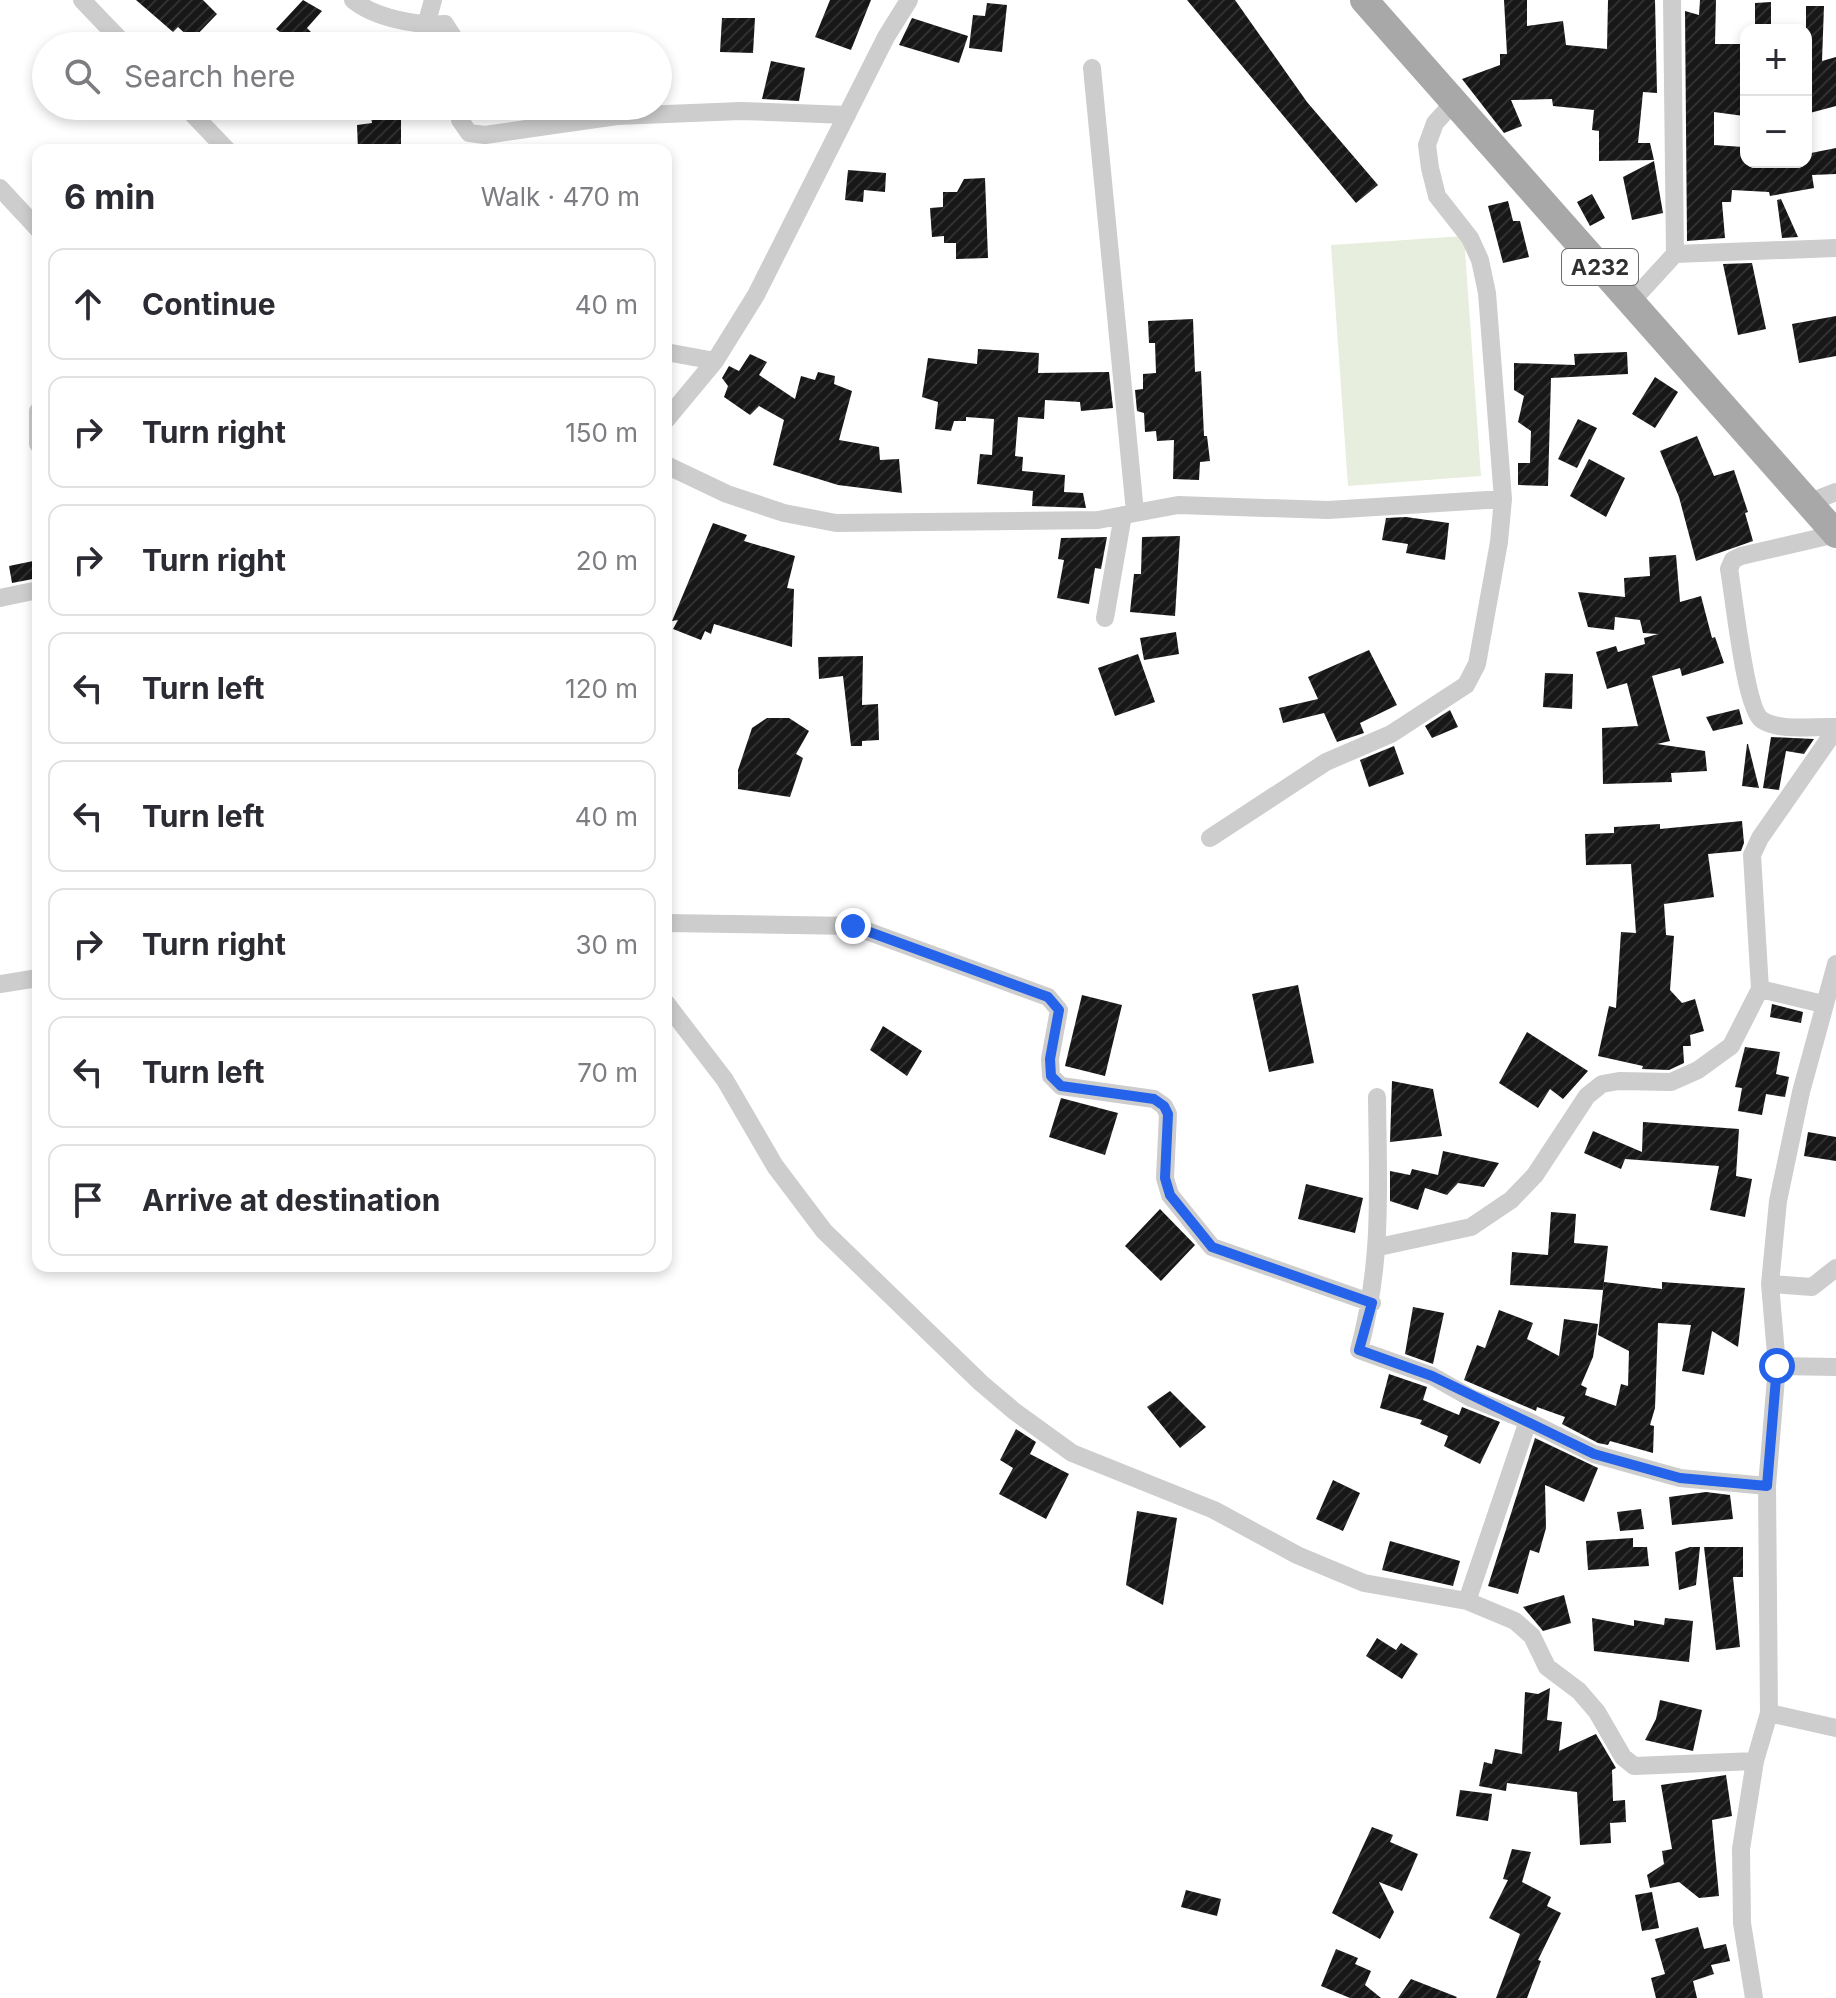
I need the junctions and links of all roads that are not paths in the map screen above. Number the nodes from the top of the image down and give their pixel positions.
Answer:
1 (82, 0) edge
2 (353, 0) edge
3 (433, 0) edge
4 (909, 0) edge
5 (1364, 0) edge
6 (1672, 0) edge
7 (426, 25) junction
8 (113, 32) edge
9 (450, 32) edge
10 (1092, 68) dead end
11 (1454, 102) junction
12 (672, 114) edge
13 (847, 115) junction
14 (198, 120) edge
15 (460, 120) edge
16 (589, 120) edge
17 (221, 144) edge
18 (0, 188) edge
19 (32, 223) edge
20 (1836, 248) edge
21 (1675, 254) junction
22 (1631, 302) junction
23 (672, 353) edge
24 (715, 361) junction
25 (672, 413) edge
26 (672, 468) edge
27 (1836, 492) edge
28 (1503, 499) junction
29 (1808, 503) junction
30 (1129, 513) junction
31 (1836, 534) edge
32 (32, 591) edge
33 (0, 598) edge
34 (1105, 618) dead end
35 (1836, 728) edge
36 (1210, 838) dead end
37 (672, 923) edge
38 (1836, 964) edge
39 (32, 979) edge
40 (0, 984) edge
41 (1760, 989) junction
42 (1823, 1004) junction
43 (672, 1011) edge
44 (1377, 1097) dead end
45 (1379, 1247) junction
46 (1836, 1268) edge
47 (1770, 1284) junction
48 (1372, 1303) junction
49 (1777, 1366) junction
50 (1836, 1367) edge
51 (1528, 1421) junction
52 (1767, 1486) junction
53 (1467, 1601) junction
54 (1769, 1713) junction
55 (1836, 1728) edge
56 (1755, 1761) junction
57 (1754, 1998) edge

1 - 8 street
2 - 7 street
3 - 7 street
4 - 13 street
5 - 11 main road, A232
6 - 21 street
7 - 9 street
10 - 30 street
11 - 22 main road, A232
11 - 28 street
12 - 13 street
13 - 24 street
14 - 17 street
15 - 16 street
18 - 19 street
20 - 21 street
21 - 22 street
22 - 29 main road, A232
23 - 24 street
24 - 25 street
26 - 30 street
27 - 29 street
28 - 30 street
28 - 36 street
29 - 31 main road, A232
30 - 34 street
31 - 35 street
32 - 33 street
35 - 41 street
37 - 48 street
38 - 42 street
39 - 40 street
41 - 42 street
41 - 45 street
42 - 47 street
43 - 53 street
44 - 45 street
45 - 48 street
46 - 47 street
47 - 49 street
48 - 51 street
49 - 50 street
49 - 52 street
51 - 52 street
51 - 53 street
52 - 54 street
53 - 56 street
54 - 55 street
54 - 56 street
56 - 57 street

